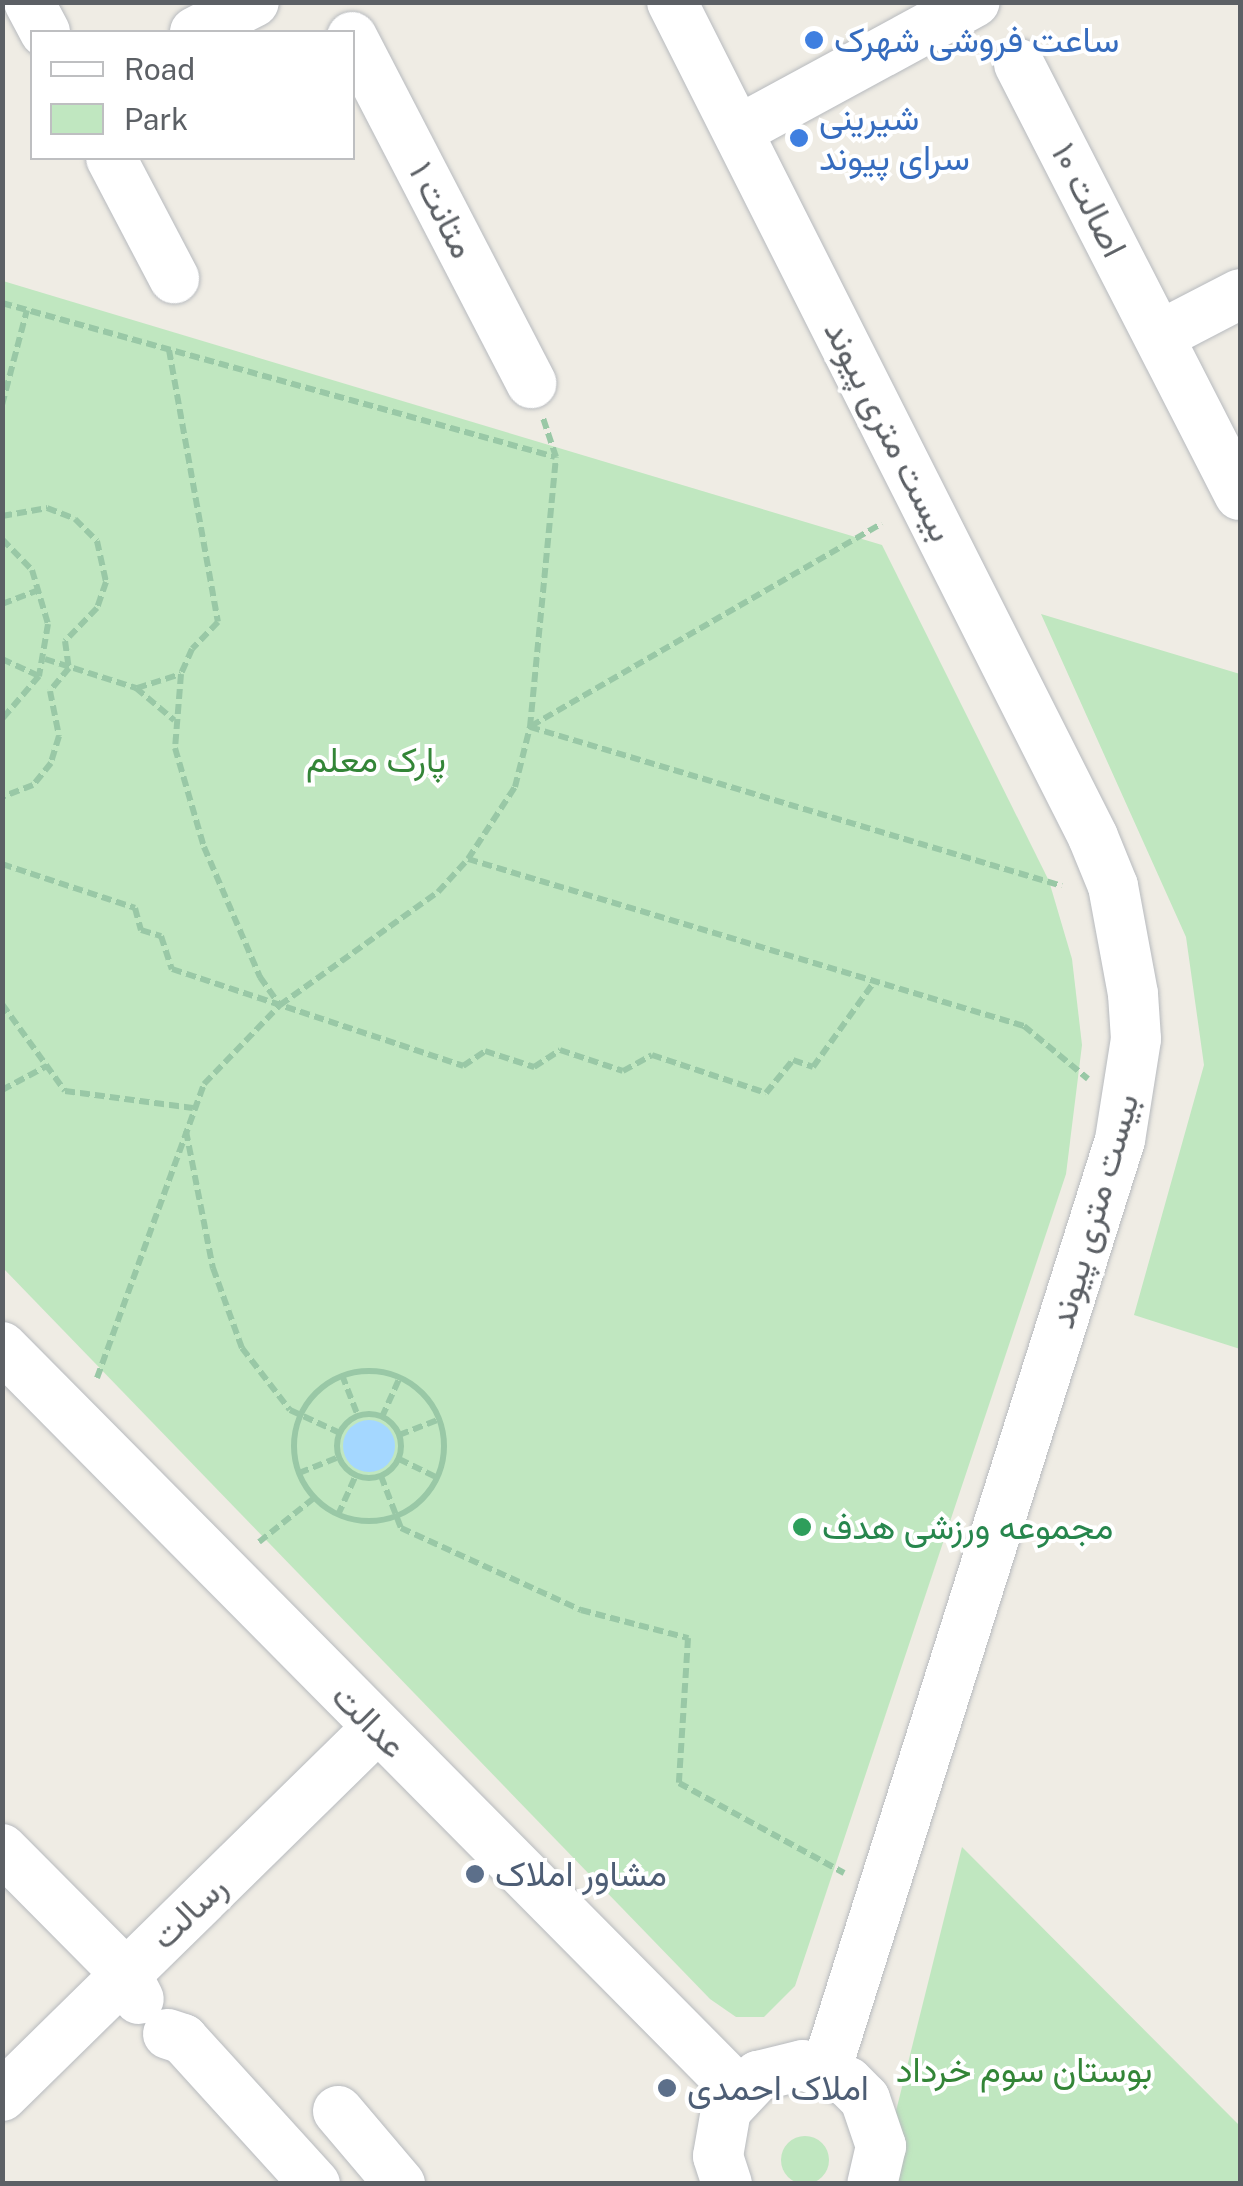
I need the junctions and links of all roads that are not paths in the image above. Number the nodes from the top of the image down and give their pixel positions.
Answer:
1 (29, 2) edge
2 (254, 2) edge
3 (335, 2) edge
4 (672, 2) edge
5 (974, 2) edge
6 (44, 30) edge
7 (199, 30) edge
8 (350, 30) edge
9 (355, 40) edge
10 (1019, 64) dead end
11 (739, 130) junction
12 (112, 160) edge
13 (174, 278) dead end
14 (1240, 294) edge
15 (1159, 336) junction
16 (531, 384) dead end
17 (1240, 495) edge
18 (2, 1348) edge
19 (376, 1729) junction
20 (2, 1848) edge
21 (144, 2002) junction
22 (826, 2070) junction
23 (740, 2090) junction
24 (2, 2096) edge
25 (338, 2111) dead end
26 (368, 2172) edge
27 (314, 2184) edge
28 (727, 2184) edge
29 (872, 2184) edge

1 - 6 street
2 - 7 street
3 - 8 street, متانت ۱
4 - 11 street, بیست متری پیوند
5 - 11 street
9 - 16 street, متانت ۱
10 - 15 street, اصالت ۱۰
11 - 22 street, بیست متری پیوند
12 - 13 street
14 - 15 street
15 - 17 street, اصالت ۱۰
18 - 19 street, عدالت
19 - 21 street, رسالت
19 - 23 street, عدالت
20 - 21 street
21 - 24 street, رسالت
21 - 27 street
22 - 23 street
22 - 29 street
23 - 28 street
25 - 26 street

